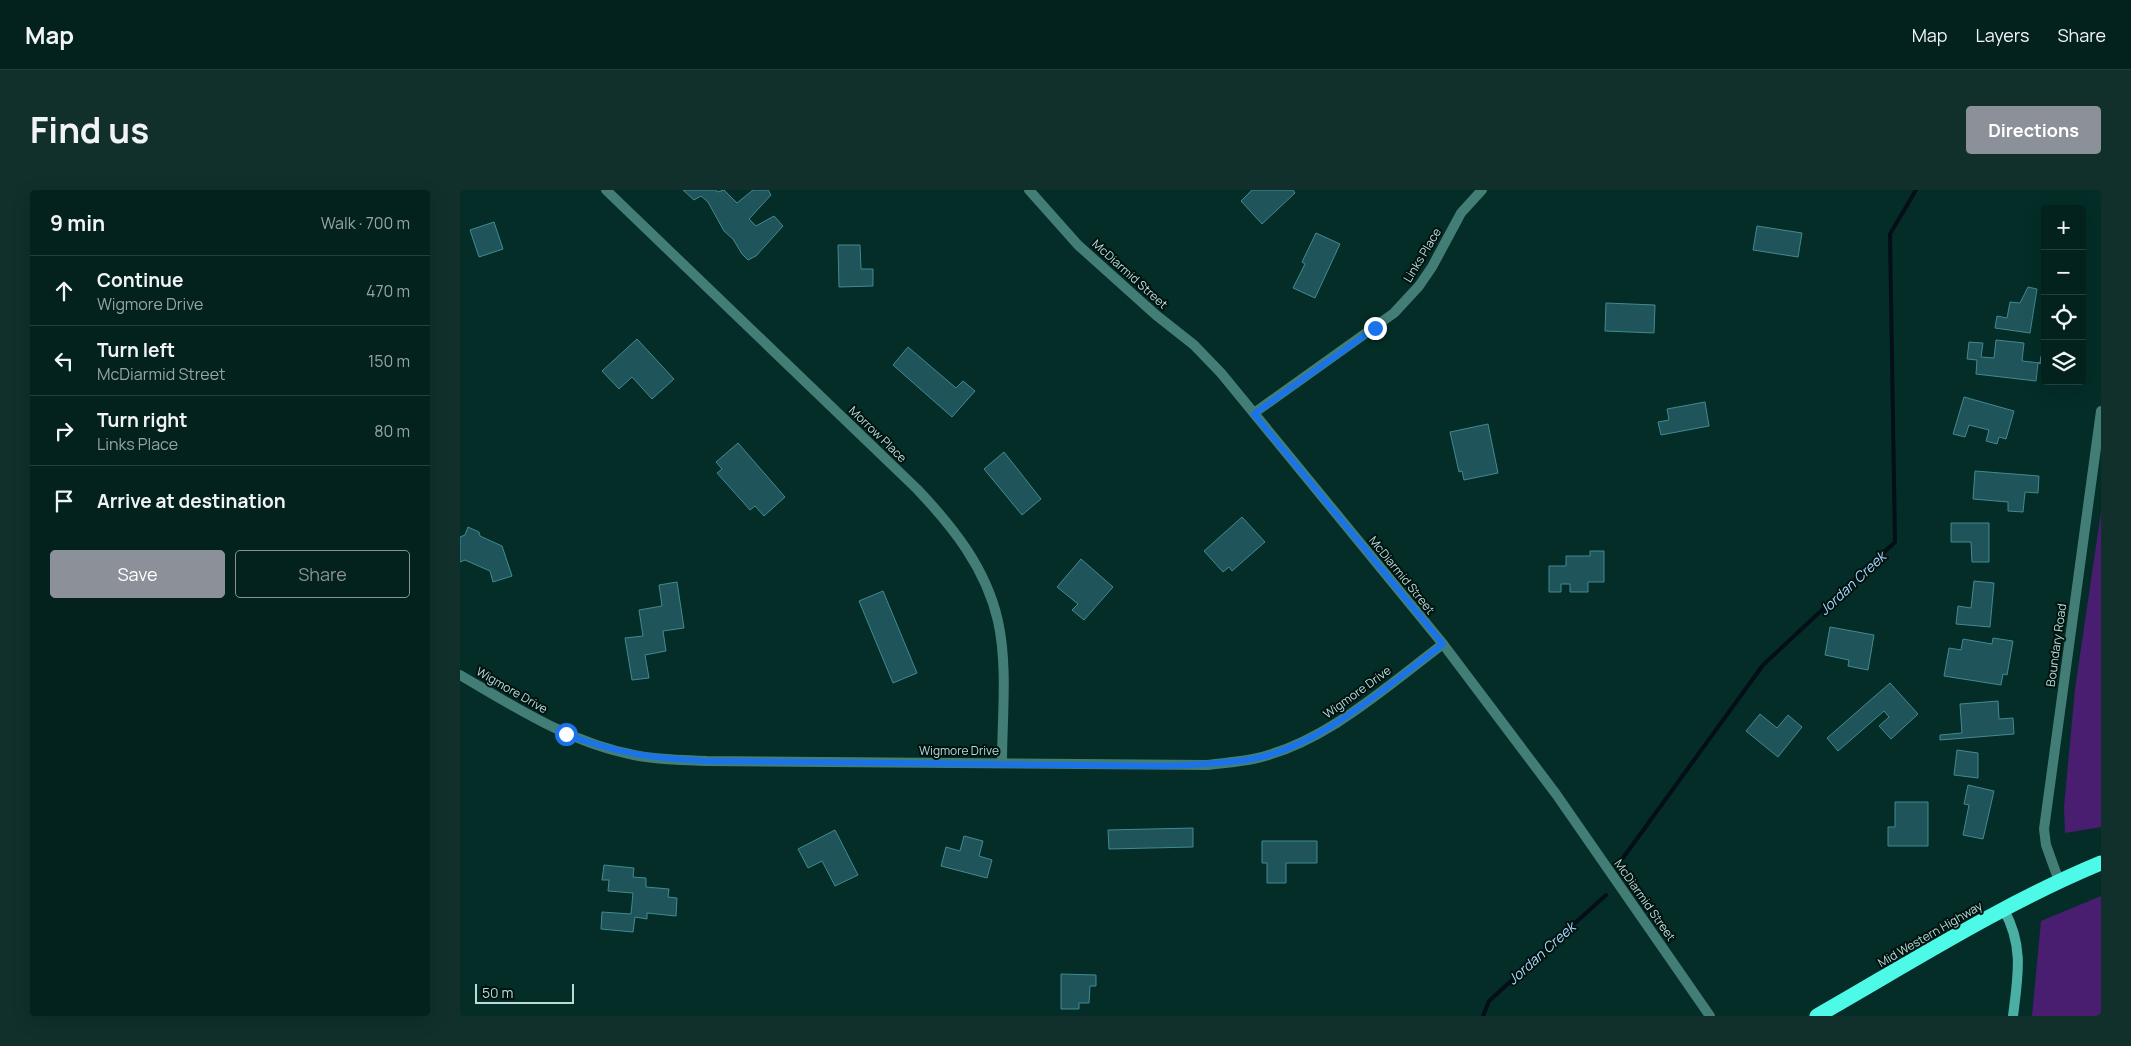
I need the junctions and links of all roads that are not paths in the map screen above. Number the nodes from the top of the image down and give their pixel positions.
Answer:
1 (606, 190) edge
2 (1028, 190) edge
3 (1482, 190) edge
4 (2101, 411) edge
5 (1254, 414) junction
6 (1443, 644) junction
7 (460, 675) edge
8 (1002, 763) junction
9 (2101, 863) edge
10 (2059, 881) junction
11 (2004, 910) junction
12 (1710, 1016) edge
13 (1817, 1016) edge
14 (2013, 1016) edge

1 - 8 street, Morrow Place
2 - 5 street, McDiarmid Street
3 - 5 street, Links Place
4 - 10 street, Boundary Road
5 - 6 street, McDiarmid Street
6 - 8 street, Wigmore Drive
6 - 12 street, McDiarmid Street
7 - 8 street, Wigmore Drive
9 - 10 highway, Mid Western Highway
10 - 11 highway, Mid Western Highway
11 - 13 highway, Mid Western Highway
11 - 14 street

